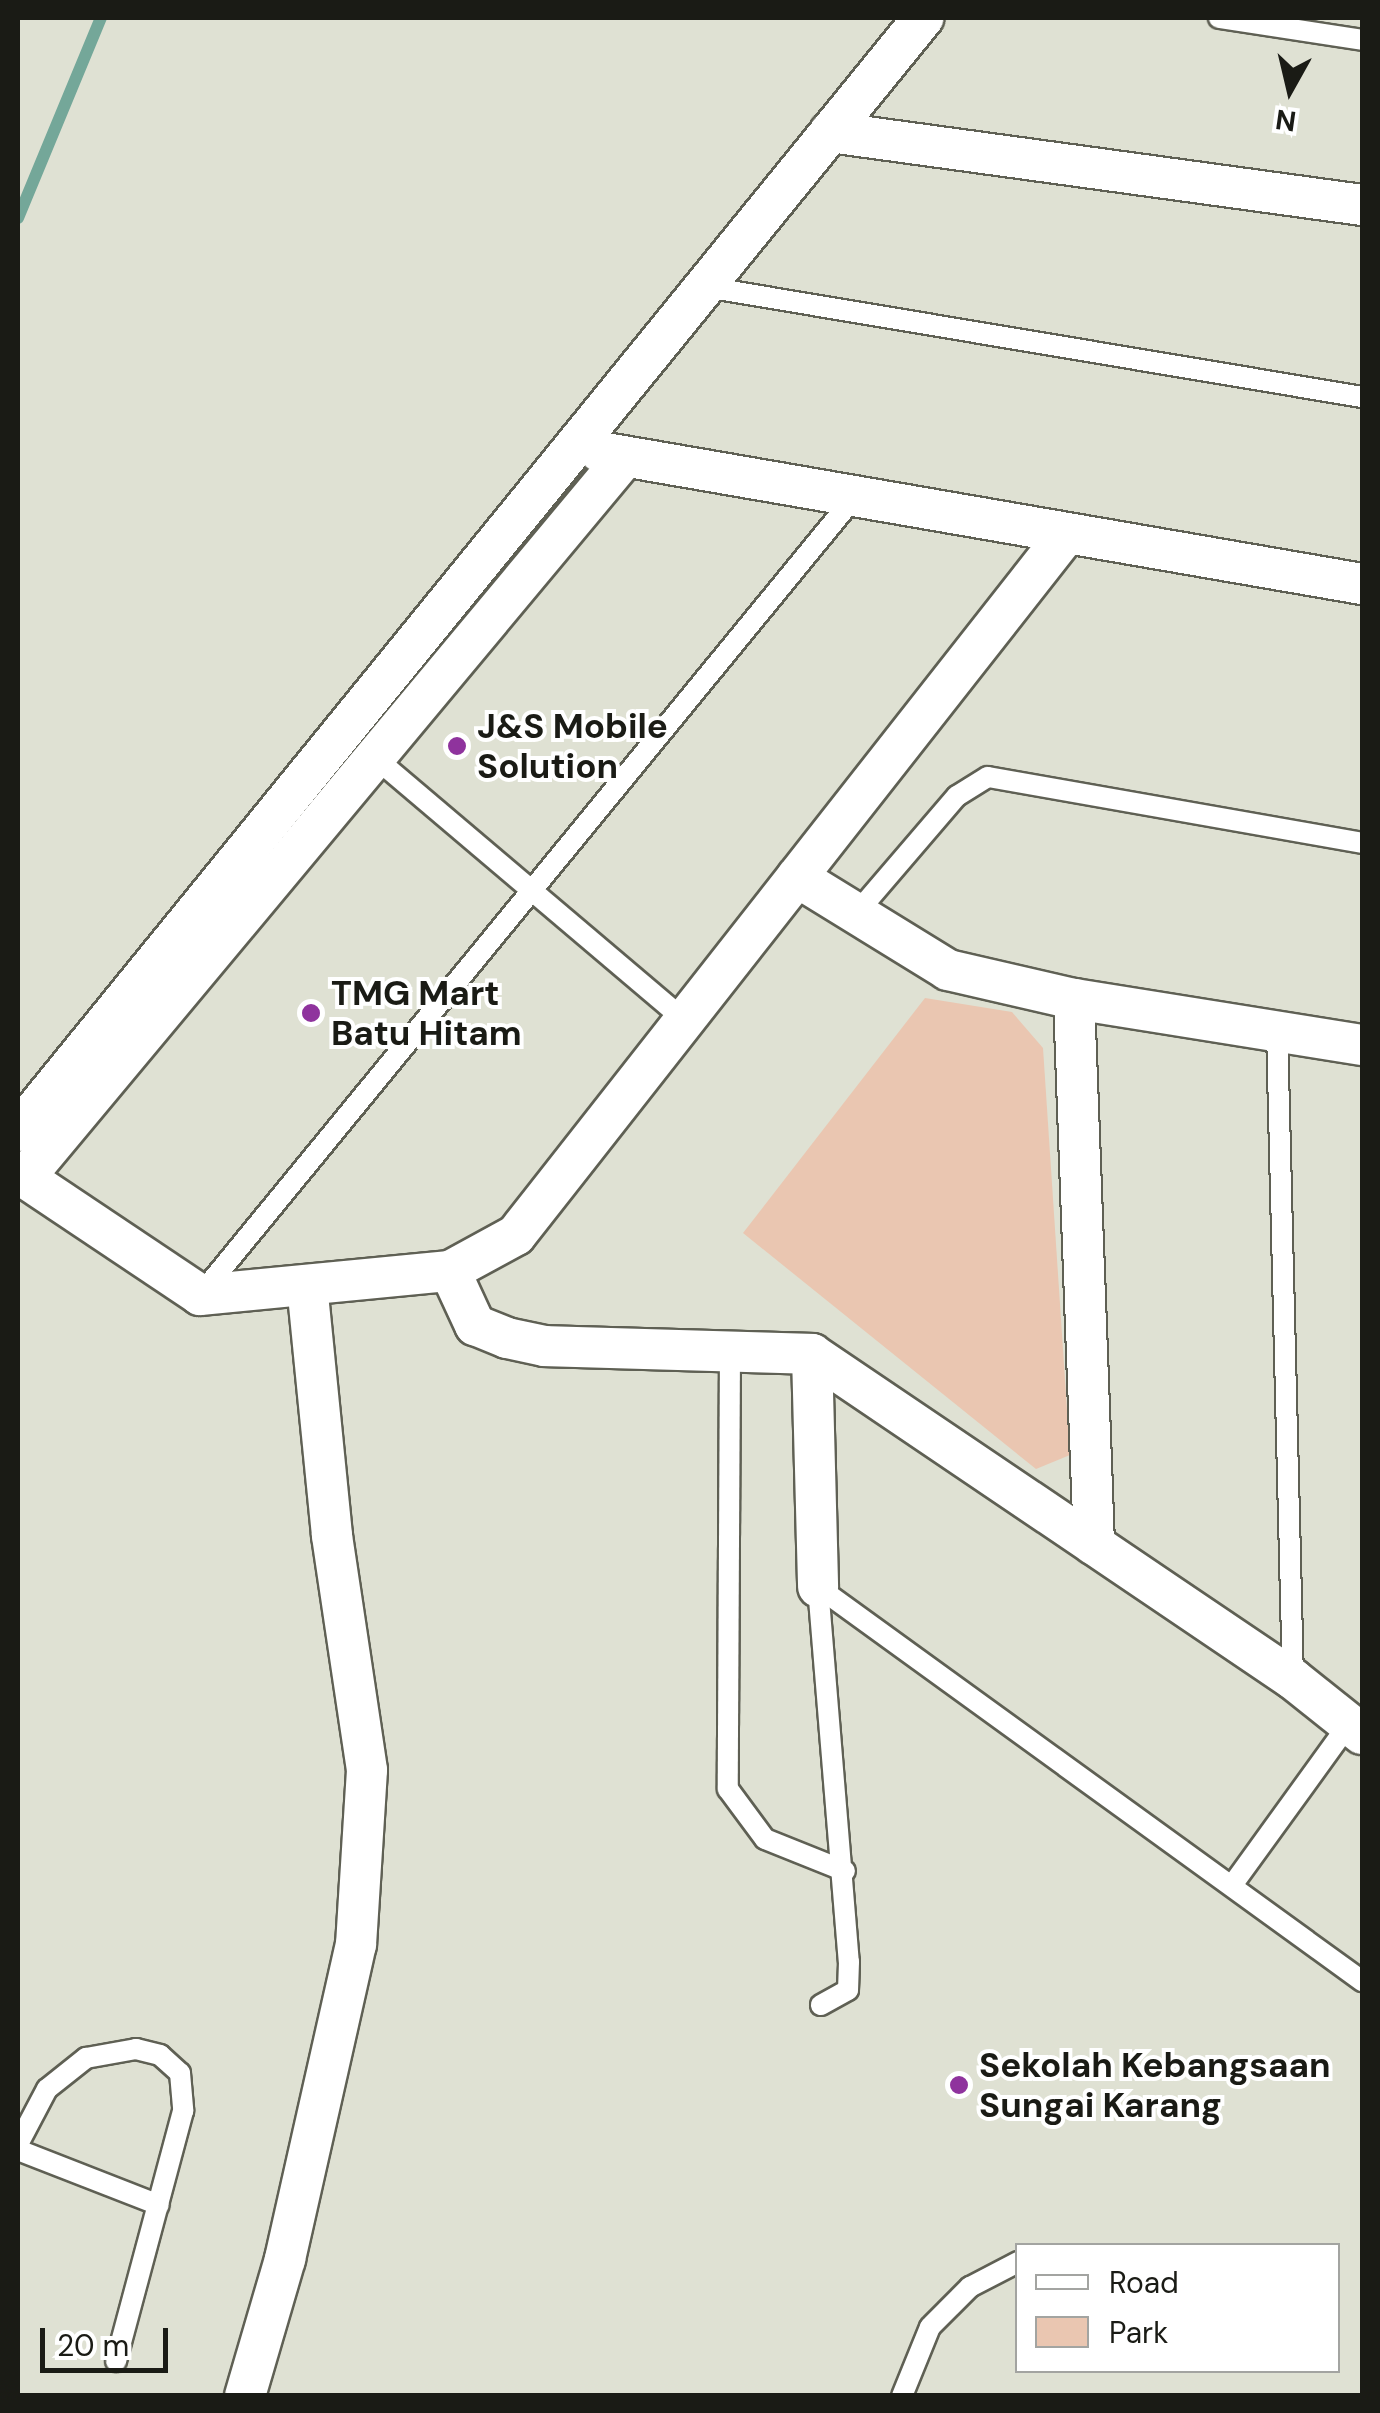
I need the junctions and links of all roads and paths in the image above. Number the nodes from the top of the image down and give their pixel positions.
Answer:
1 (923, 18) edge
2 (1219, 18) edge
3 (1362, 40) edge
4 (830, 132) junction
5 (1362, 205) edge
6 (706, 287) junction
7 (1362, 397) edge
8 (571, 448) junction
9 (625, 456) junction
10 (855, 496) junction
11 (1067, 534) junction
12 (1362, 584) edge
13 (372, 756) junction
14 (1362, 843) edge
15 (797, 877) junction
16 (530, 892) junction
17 (854, 916) junction
18 (1074, 999) junction
19 (686, 1020) junction
20 (1277, 1030) junction
21 (1362, 1045) edge
22 (18, 1131) edge
23 (22, 1175) edge
24 (450, 1271) junction
25 (306, 1285) junction
26 (200, 1295) junction
27 (730, 1352) junction
28 (812, 1354) junction
29 (1094, 1545) junction
30 (818, 1588) junction
31 (1293, 1679) junction
32 (1356, 1729) edge
33 (844, 1871) junction
34 (1232, 1884) junction
35 (1362, 1981) edge
36 (821, 2005) dead end
37 (18, 2147) edge
38 (159, 2205) junction
39 (1015, 2264) edge
40 (116, 2361) dead end
41 (245, 2396) edge
42 (902, 2396) edge

1 - 4 street
2 - 3 lane
4 - 5 street
4 - 6 street
6 - 7 lane
6 - 8 street
8 - 9 street
8 - 22 street
9 - 10 street
9 - 13 street
10 - 11 street
10 - 16 lane
11 - 12 street
11 - 15 street
13 - 16 lane
13 - 23 street
14 - 17 lane
15 - 17 street
15 - 19 street
16 - 19 lane
16 - 26 lane
17 - 18 street
18 - 20 street
18 - 29 street
19 - 24 street
20 - 21 street
20 - 31 lane
23 - 26 street
24 - 25 street
24 - 27 street
25 - 26 street
25 - 41 street
27 - 28 street
27 - 33 lane
28 - 29 street
28 - 30 street
29 - 31 street
30 - 33 lane
30 - 34 lane
31 - 32 street
32 - 34 lane
33 - 36 lane
34 - 35 lane
37 - 38 lane
37 - 38 lane
38 - 40 lane
39 - 42 lane

